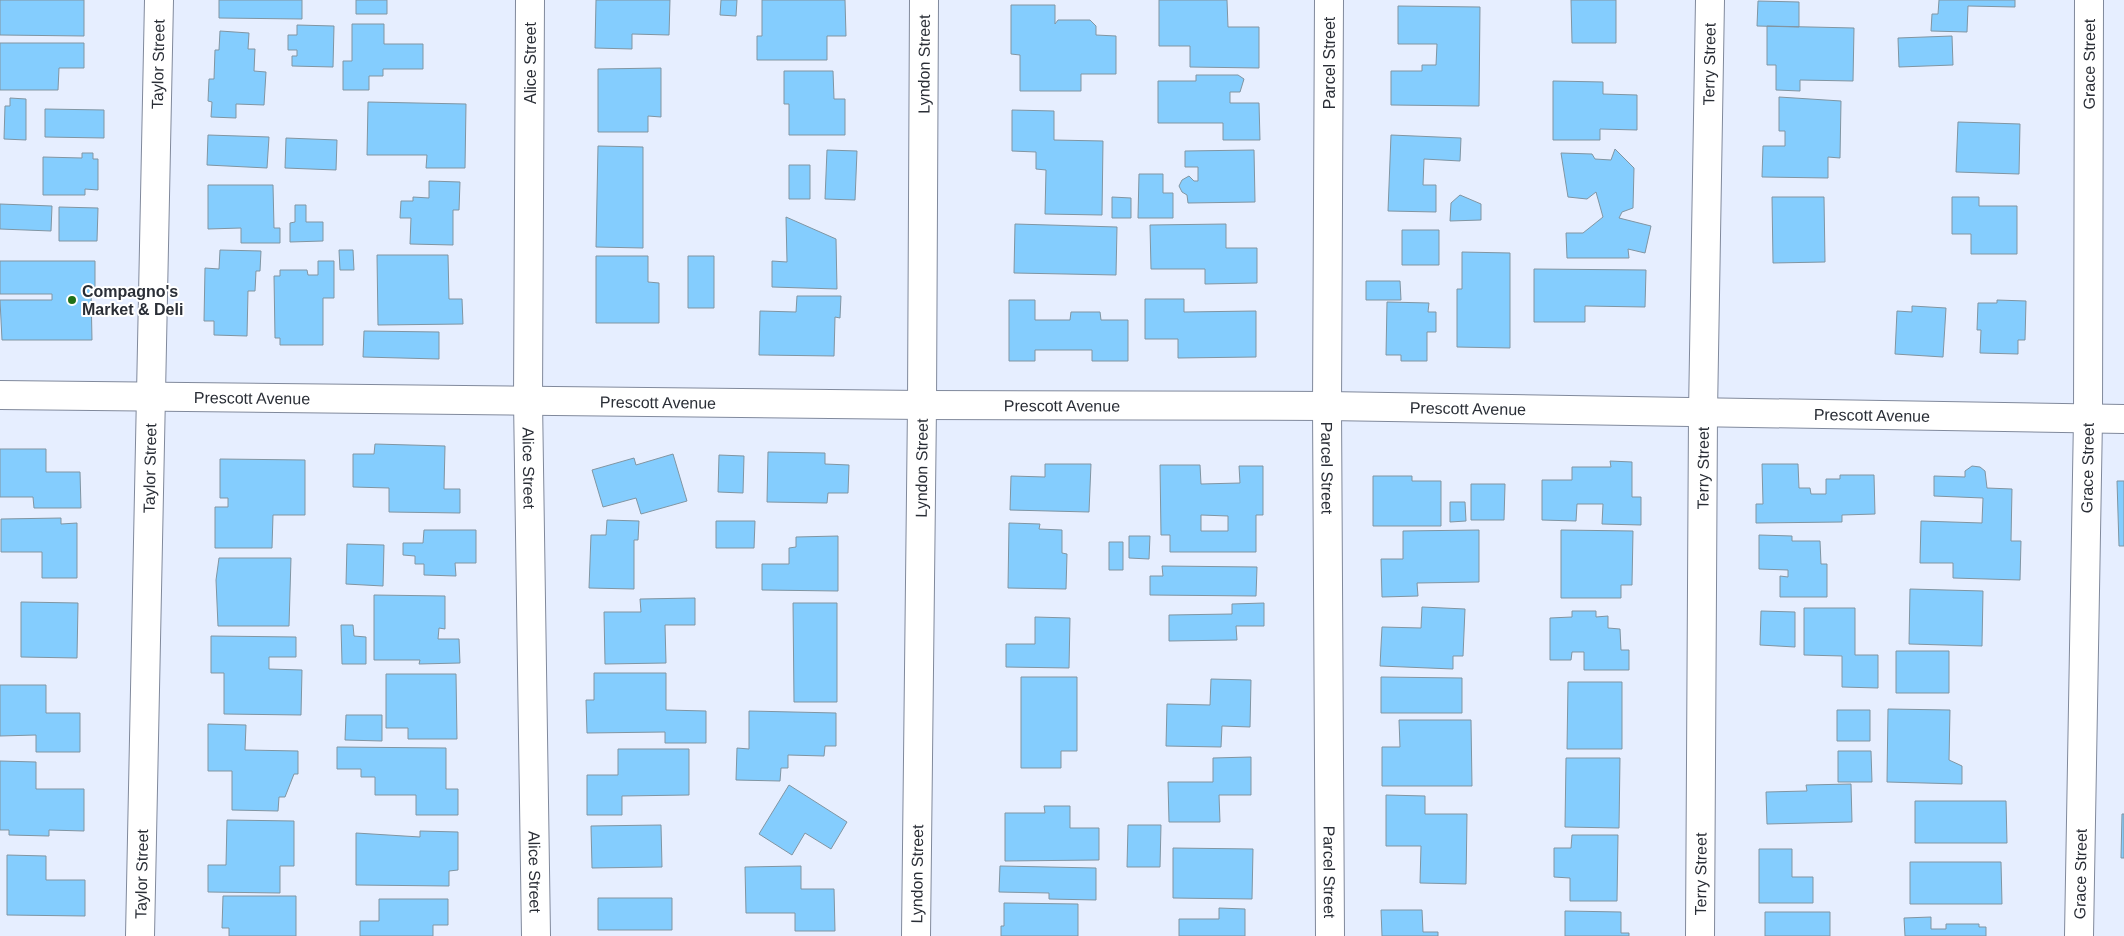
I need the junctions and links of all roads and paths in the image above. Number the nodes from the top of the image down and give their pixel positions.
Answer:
1 (159, 0) edge
2 (530, 0) edge
3 (924, 0) edge
4 (1329, 0) edge
5 (1710, 0) edge
6 (2089, 0) edge
7 (0, 395) edge
8 (150, 398) junction
9 (528, 400) junction
10 (922, 405) junction
11 (1327, 406) junction
12 (1703, 413) junction
13 (2088, 418) junction
14 (2124, 419) edge
15 (140, 936) edge
16 (536, 936) edge
17 (916, 936) edge
18 (1330, 936) edge
19 (1700, 936) edge
20 (2079, 936) edge

1 - 8 street, Taylor Street
2 - 9 street, Alice Street
3 - 10 street, Lyndon Street
4 - 11 street, Parcel Street
5 - 12 street, Terry Street
6 - 13 street, Grace Street
7 - 8 street, Prescott Avenue
8 - 9 street, Prescott Avenue
8 - 15 street, Taylor Street
9 - 10 street, Prescott Avenue
9 - 16 street, Alice Street
10 - 11 street, Prescott Avenue
10 - 17 street, Lyndon Street
11 - 12 street, Prescott Avenue
11 - 18 street, Parcel Street
12 - 13 street, Prescott Avenue
12 - 19 street, Terry Street
13 - 14 street, Prescott Avenue
13 - 20 street, Grace Street

